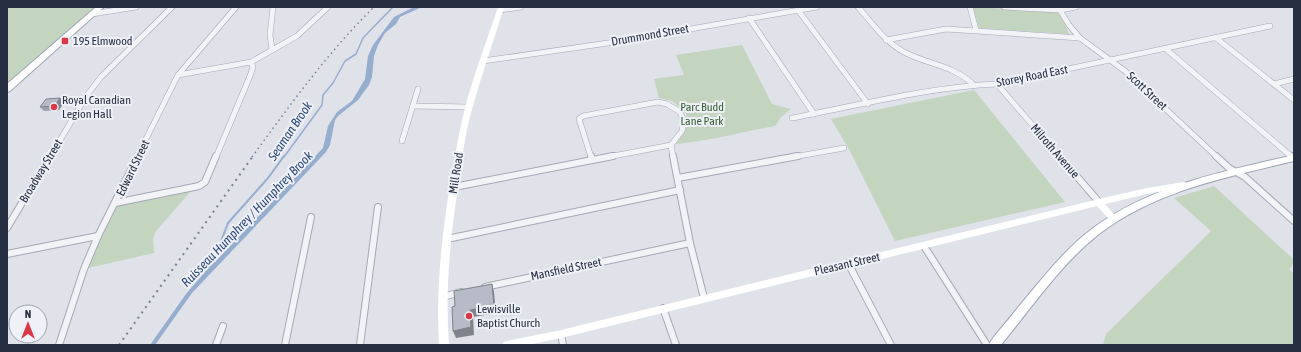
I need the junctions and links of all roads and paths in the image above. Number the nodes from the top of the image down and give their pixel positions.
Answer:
1 (100, 7) edge
2 (136, 7) edge
3 (172, 7) edge
4 (236, 7) edge
5 (273, 7) edge
6 (328, 7) edge
7 (521, 7) edge
8 (776, 7) edge
9 (817, 7) edge
10 (858, 7) edge
11 (970, 7) edge
12 (1004, 7) edge
13 (1076, 7) edge
14 (500, 8) edge
15 (798, 10) junction
16 (1060, 10) junction
17 (779, 13) junction
18 (92, 14) junction
19 (750, 18) junction
20 (1270, 26) dead end
21 (976, 30) junction
22 (1080, 38) junction
23 (1216, 38) junction
24 (886, 40) junction
25 (1166, 49) junction
26 (272, 50) junction
27 (483, 61) junction
28 (1110, 61) junction
29 (251, 62) junction
30 (178, 75) junction
31 (1294, 79) edge
32 (974, 84) junction
33 (997, 84) junction
34 (1274, 84) junction
35 (418, 89) dead end
36 (7, 90) edge
37 (1294, 100) edge
38 (868, 104) junction
39 (413, 106) junction
40 (469, 107) junction
41 (814, 114) junction
42 (792, 118) dead end
43 (402, 141) dead end
44 (671, 145) junction
45 (844, 148) dead end
46 (1294, 158) edge
47 (592, 160) junction
48 (1236, 172) junction
49 (678, 178) junction
50 (1188, 185) junction
51 (454, 187) junction
52 (680, 190) junction
53 (1100, 202) junction
54 (115, 203) junction
55 (378, 206) dead end
56 (311, 218) dead end
57 (1114, 219) junction
58 (1294, 221) edge
59 (7, 228) edge
60 (98, 236) junction
61 (447, 239) junction
62 (690, 243) junction
63 (924, 246) junction
64 (7, 254) edge
65 (848, 263) junction
66 (477, 289) edge
67 (470, 290) edge
68 (443, 297) junction
69 (704, 298) junction
70 (663, 308) junction
71 (223, 326) dead end
72 (561, 334) junction
73 (59, 345) edge
74 (216, 345) edge
75 (285, 345) edge
76 (360, 345) edge
77 (444, 345) edge
78 (507, 345) edge
79 (563, 345) edge
80 (676, 345) edge
81 (891, 345) edge
82 (987, 345) edge
83 (994, 345) edge

1 - 18 main road
2 - 18 street
3 - 59 street, Broadway Street
4 - 30 street, Edward Street
5 - 26 street
6 - 26 street
7 - 14 street
8 - 17 street
9 - 15 street, Drummond Street
10 - 24 street
11 - 21 street
12 - 16 street
13 - 16 street
14 - 27 street, Mill Road
15 - 17 street, Drummond Street
15 - 38 street
16 - 22 street, Scott Street
17 - 19 street, Drummond Street
18 - 36 main road
19 - 27 street, Drummond Street
19 - 41 street
20 - 23 street, Storey Road East
21 - 22 street
21 - 24 street
22 - 28 street, Scott Street
23 - 25 street, Storey Road East
23 - 34 street
24 - 32 street
25 - 28 street, Storey Road East
25 - 46 street
26 - 29 street
27 - 40 street, Mill Road
28 - 33 street, Storey Road East
28 - 48 street, Scott Street
29 - 30 street
29 - 54 street
30 - 54 street, Edward Street
31 - 34 street
32 - 33 street, Storey Road East
32 - 38 street, Storey Road East
33 - 53 street, Milroth Avenue
34 - 37 street
35 - 39 street
38 - 41 street, Storey Road East
39 - 40 street
39 - 43 street
40 - 51 street, Mill Road
41 - 42 street, Storey Road East
44 - 47 street
44 - 47 street
44 - 49 street
45 - 49 street
46 - 48 main road
47 - 51 street
48 - 50 main road
48 - 58 street, Scott Street
49 - 52 street
50 - 53 street, Pleasant Street
50 - 57 main road
51 - 61 street, Mill Road
52 - 61 street
52 - 62 street
53 - 57 street, Milroth Avenue
53 - 63 street, Pleasant Street
54 - 60 street, Edward Street
55 - 76 street
56 - 75 street
57 - 83 main road
60 - 64 street
60 - 73 street, Edward Street
61 - 68 street, Mill Road
62 - 66 street, Mansfield Street
62 - 69 street
63 - 65 street, Pleasant Street
63 - 82 street
65 - 69 street, Pleasant Street
65 - 81 street
67 - 68 street
68 - 77 street, Mill Road
69 - 70 street, Pleasant Street
70 - 72 street, Pleasant Street
70 - 80 street
71 - 74 street
72 - 78 street, Pleasant Street
72 - 79 street

